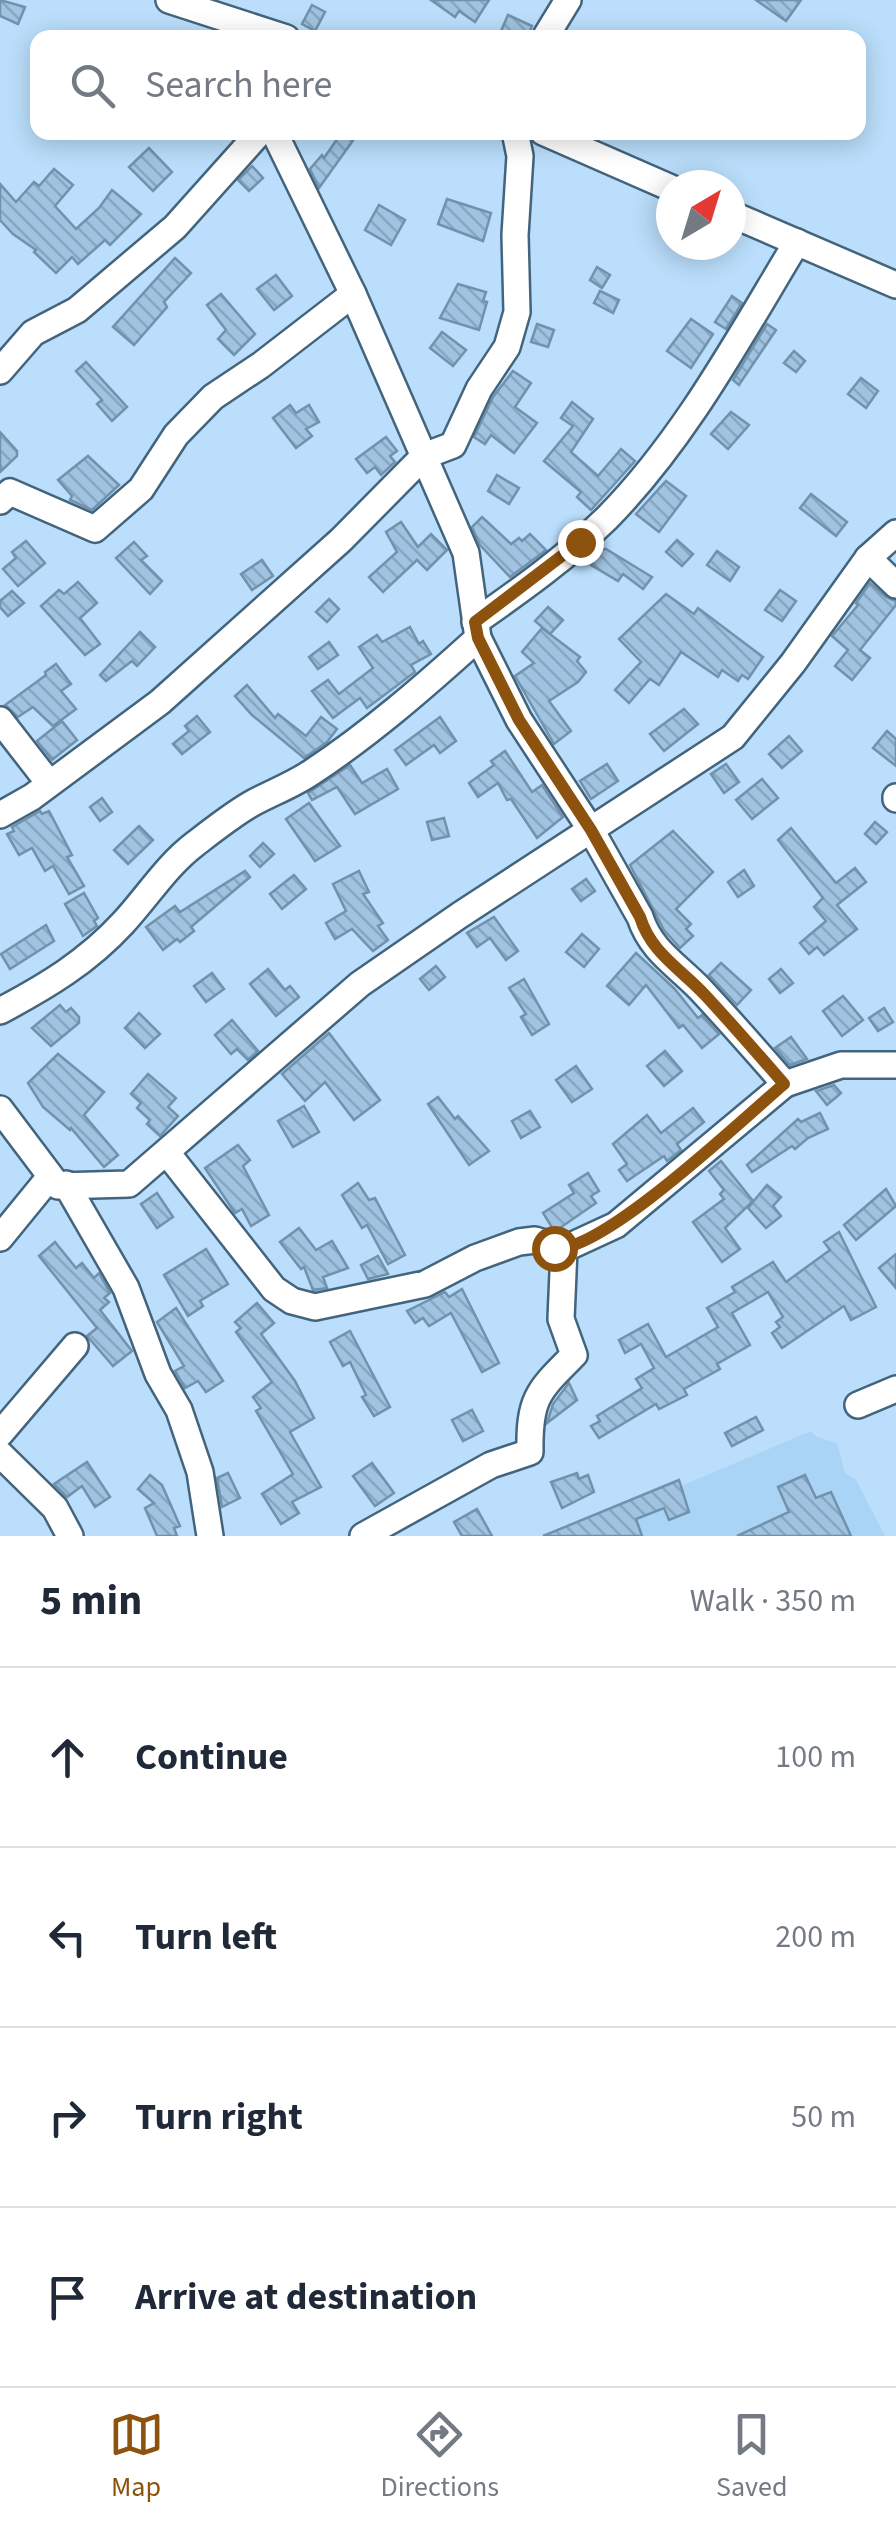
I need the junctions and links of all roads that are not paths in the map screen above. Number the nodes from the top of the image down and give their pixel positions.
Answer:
1 (169, 0) edge
2 (546, 0) edge
3 (568, 0) edge
4 (242, 19) edge
5 (267, 30) edge
6 (546, 30) edge
7 (550, 30) edge
8 (253, 140) edge
9 (278, 140) edge
10 (517, 140) edge
11 (561, 140) edge
12 (656, 181) edge
13 (746, 220) edge
14 (797, 242) junction
15 (896, 285) edge
16 (353, 294) junction
17 (0, 371) edge
18 (424, 456) junction
19 (0, 501) edge
20 (896, 533) edge
21 (868, 558) junction
22 (896, 585) edge
23 (476, 630) junction
24 (0, 720) edge
25 (49, 784) junction
26 (0, 816) edge
27 (591, 830) junction
28 (0, 1011) edge
29 (896, 1064) edge
30 (784, 1084) junction
31 (0, 1109) edge
32 (168, 1154) junction
33 (58, 1181) junction
34 (0, 1238) edge
35 (564, 1249) junction
36 (75, 1346) dead end
37 (896, 1389) edge
38 (858, 1405) dead end
39 (0, 1434) edge
40 (0, 1454) edge
41 (70, 1536) edge
42 (210, 1536) edge
43 (363, 1536) edge

1 - 4 street
2 - 6 street
3 - 7 street
4 - 5 street
8 - 17 street
9 - 16 street
10 - 18 street
11 - 12 street
13 - 14 street
14 - 15 street
14 - 23 street
16 - 18 street
16 - 19 street
18 - 23 street
18 - 25 street
20 - 21 street
21 - 22 street
21 - 27 street
23 - 27 street
23 - 28 street
24 - 25 street
25 - 26 street
27 - 30 street
27 - 32 street
29 - 30 street
30 - 35 street
31 - 33 street
32 - 33 street
32 - 35 street
33 - 34 street
33 - 42 street
35 - 43 street
36 - 39 street
37 - 38 street
40 - 41 street

